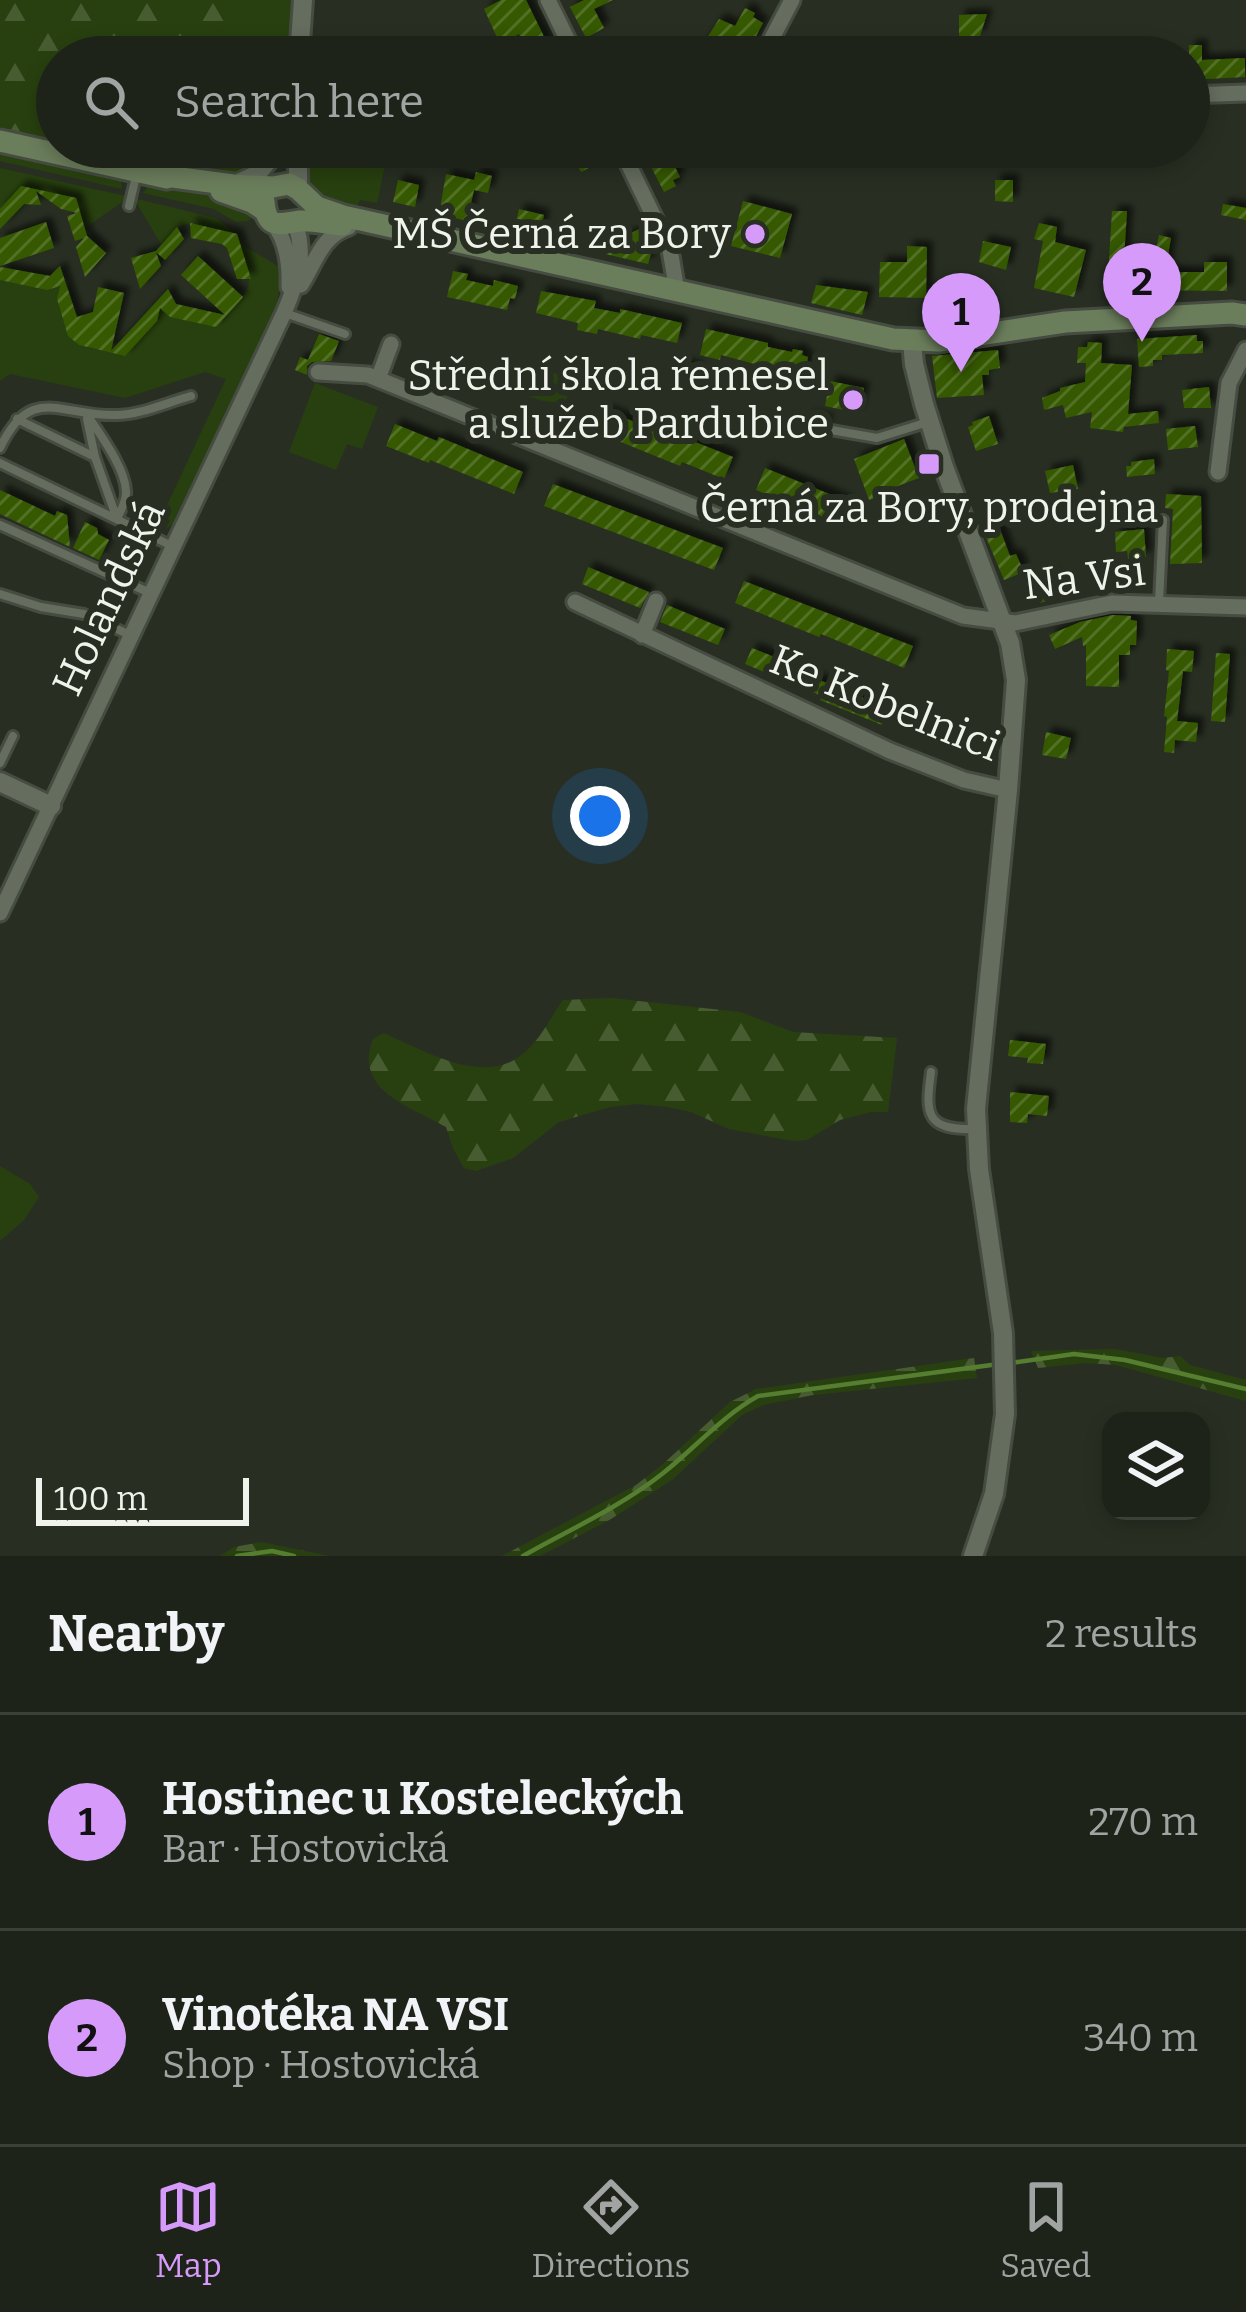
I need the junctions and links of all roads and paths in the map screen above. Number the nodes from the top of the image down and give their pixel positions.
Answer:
1 (303, 0) edge
2 (548, 0) edge
3 (792, 0) edge
4 (300, 36) edge
5 (566, 36) edge
6 (773, 36) edge
7 (1246, 93) edge
8 (1210, 94) edge
9 (0, 141) edge
10 (36, 149) edge
11 (125, 168) edge
12 (263, 168) edge
13 (278, 168) edge
14 (299, 168) edge
15 (630, 168) edge
16 (148, 173) junction
17 (233, 185) junction
18 (273, 187) junction
19 (300, 191) junction
20 (129, 206) dead end
21 (282, 219) junction
22 (353, 226) junction
23 (438, 238) junction
24 (676, 291) junction
25 (284, 313) junction
26 (1246, 315) edge
27 (345, 334) dead end
28 (912, 341) junction
29 (391, 344) dead end
30 (1246, 350) edge
31 (318, 372) dead end
32 (378, 379) junction
33 (191, 395) dead end
34 (85, 411) junction
35 (17, 419) junction
36 (929, 421) junction
37 (830, 430) dead end
38 (0, 448) edge
39 (94, 457) junction
40 (0, 463) edge
41 (1218, 472) dead end
42 (117, 519) junction
43 (1163, 520) dead end
44 (0, 525) edge
45 (173, 547) junction
46 (152, 593) junction
47 (0, 594) edge
48 (575, 602) dead end
49 (656, 602) dead end
50 (1159, 603) junction
51 (1246, 608) edge
52 (1003, 622) junction
53 (642, 635) junction
54 (131, 636) junction
55 (13, 736) dead end
56 (0, 764) edge
57 (0, 782) edge
58 (1008, 790) junction
59 (51, 806) junction
60 (0, 913) edge
61 (931, 1072) dead end
62 (976, 1129) junction
63 (973, 1556) edge

1 - 4 street
2 - 5 street
3 - 6 street
7 - 8 street
9 - 10 main road
11 - 16 main road
12 - 17 street
13 - 18 street
14 - 19 street
15 - 24 street
16 - 17 main road
16 - 20 lane
16 - 21 main road
17 - 18 main road
18 - 19 main road
18 - 21 main road
19 - 21 main road
19 - 23 main road
21 - 22 main road
21 - 25 street, Holandská
22 - 23 main road
22 - 25 street, Holandská
23 - 24 main road
24 - 28 main road
25 - 27 lane
25 - 45 street, Holandská
26 - 28 main road
28 - 36 street, Ke Kobelnici
29 - 32 street
30 - 41 street
31 - 32 street, Na Vsi
32 - 52 street, Na Vsi
33 - 34 lane
34 - 35 lane
34 - 39 lane
34 - 42 lane
35 - 38 lane
35 - 39 lane
36 - 37 lane
36 - 52 street, Ke Kobelnici
39 - 42 lane
40 - 42 lane
42 - 45 lane
43 - 50 lane
44 - 46 lane
45 - 46 street, Holandská
46 - 54 street, Holandská
47 - 54 lane
48 - 53 street, Ke Kobelnici
49 - 53 street
50 - 51 street, Na Vsi
50 - 52 street, Na Vsi
52 - 58 street, Ke Kobelnici
53 - 58 street, Ke Kobelnici
54 - 59 street, Holandská
55 - 56 lane
57 - 59 street
58 - 62 street
59 - 60 street, Holandská
61 - 62 lane
62 - 63 street

